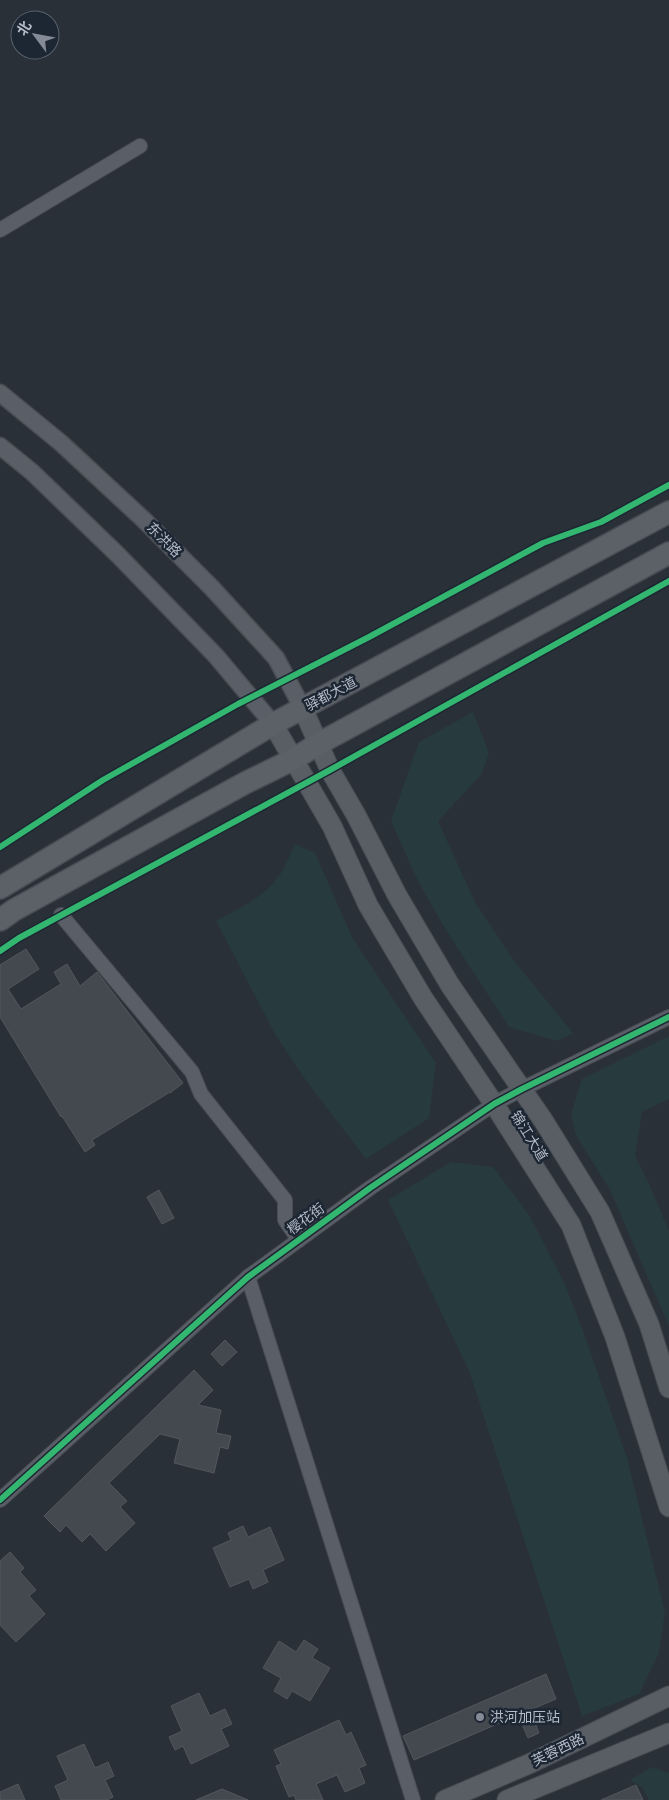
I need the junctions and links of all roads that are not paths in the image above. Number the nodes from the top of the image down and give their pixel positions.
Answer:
1 (140, 146) dead end
2 (0, 230) edge
3 (0, 393) edge
4 (0, 446) edge
5 (669, 512) edge
6 (669, 553) edge
7 (303, 709) junction
8 (273, 724) junction
9 (318, 744) junction
10 (294, 759) junction
11 (0, 888) edge
12 (61, 915) dead end
13 (0, 920) edge
14 (669, 1017) edge
15 (522, 1089) junction
16 (494, 1104) junction
17 (299, 1240) junction
18 (248, 1277) junction
19 (669, 1388) edge
20 (0, 1500) edge
21 (669, 1507) edge
22 (669, 1696) edge
23 (669, 1733) edge
24 (413, 1800) edge
25 (445, 1800) edge
26 (507, 1800) edge

1 - 2 street
3 - 7 street, 东洪路
4 - 8 street
5 - 7 main road, 驿都大道
6 - 9 main road
7 - 8 main road, 驿都大道
7 - 9 main road, 锦江大道
8 - 10 main road, 锦江大道
8 - 11 main road, 驿都大道
9 - 10 main road
9 - 15 main road, 锦江大道
10 - 13 main road
10 - 16 main road, 锦江大道
12 - 17 street
14 - 15 street, 樱花街
15 - 16 street, 樱花街
15 - 19 main road, 锦江大道
16 - 17 street, 樱花街
16 - 21 main road, 锦江大道
17 - 18 street, 樱花街
18 - 20 street, 樱花街
18 - 24 street
22 - 25 main road, 芙蓉西路
23 - 26 main road, 芙蓉西路

